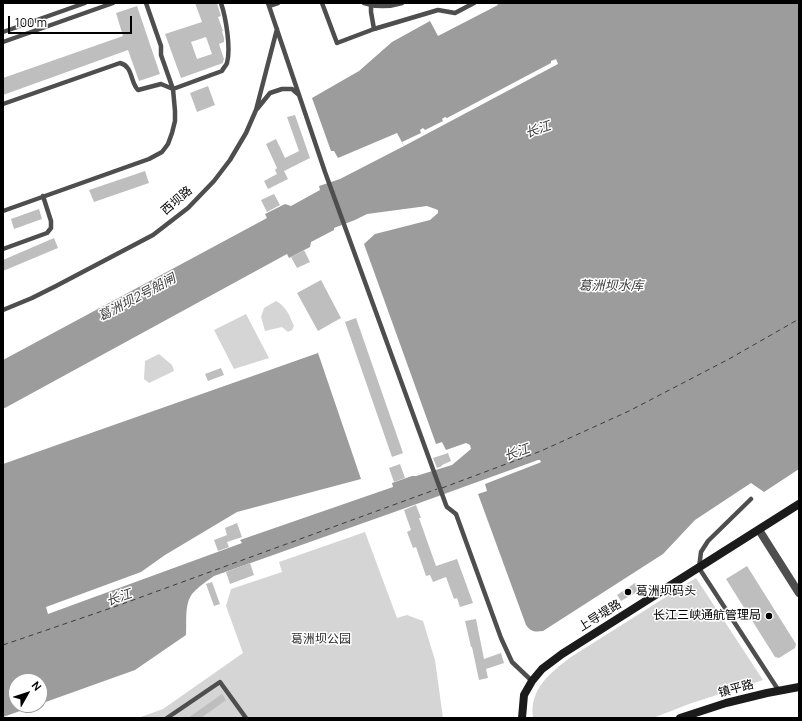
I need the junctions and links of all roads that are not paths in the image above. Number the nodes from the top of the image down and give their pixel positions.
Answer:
1 (85, 3) edge
2 (113, 3) edge
3 (146, 3) edge
4 (221, 3) edge
5 (278, 3) edge
6 (322, 3) edge
7 (364, 3) edge
8 (402, 3) edge
9 (474, 3) edge
10 (268, 5) edge
11 (371, 5) junction
12 (277, 29) junction
13 (374, 29) junction
14 (3, 32) edge
15 (3, 42) edge
16 (173, 89) junction
17 (300, 96) junction
18 (3, 104) edge
19 (256, 110) junction
20 (43, 196) junction
21 (3, 210) edge
22 (3, 249) edge
23 (3, 310) edge
24 (751, 499) dead end
25 (799, 504) edge
26 (759, 530) junction
27 (699, 568) junction
28 (799, 592) edge
29 (532, 681) junction
30 (799, 688) edge
31 (779, 691) junction
32 (176, 712) junction
33 (167, 718) edge
34 (180, 718) edge
35 (246, 718) edge
36 (522, 718) edge
37 (680, 718) edge

1 - 14 lane
2 - 15 lane
3 - 16 lane
4 - 16 lane
5 - 10 lane
6 - 13 lane
7 - 11 lane
8 - 11 lane
9 - 13 lane
10 - 12 lane
11 - 13 lane
12 - 17 lane
12 - 19 lane, 西坝路
16 - 18 lane
16 - 20 lane
17 - 19 lane
17 - 29 lane
19 - 23 lane, 西坝路
20 - 21 lane
20 - 22 lane
24 - 27 lane
25 - 26 street, 上导堤路
26 - 27 street, 上导堤路
26 - 28 street
27 - 29 street, 上导堤路
27 - 31 lane
29 - 36 street, 上导堤路
30 - 31 street, 镇平路
31 - 37 street, 镇平路
32 - 33 lane
32 - 34 lane
32 - 35 lane

